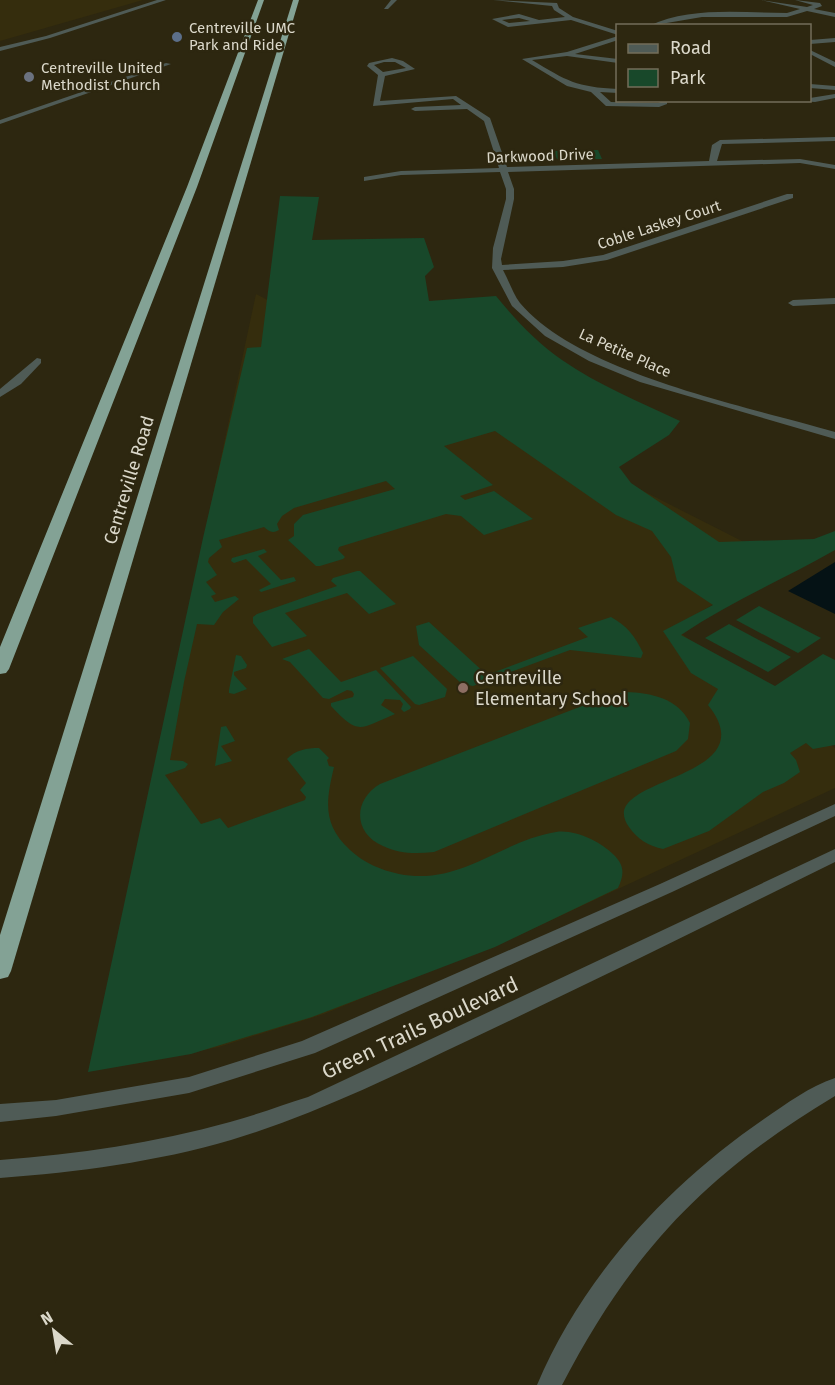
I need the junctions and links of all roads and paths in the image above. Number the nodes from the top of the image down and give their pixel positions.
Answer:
1 (140, 0) edge
2 (163, 0) edge
3 (261, 0) edge
4 (296, 0) edge
5 (394, 0) edge
6 (496, 0) edge
7 (764, 0) edge
8 (798, 0) edge
9 (557, 2) edge
10 (386, 8) dead end
11 (807, 10) junction
12 (835, 15) edge
13 (571, 18) junction
14 (541, 22) junction
15 (658, 24) edge
16 (616, 32) edge
17 (616, 39) edge
18 (835, 40) edge
19 (0, 42) edge
20 (811, 42) edge
21 (600, 44) junction
22 (613, 48) dead end
23 (0, 49) edge
24 (811, 53) edge
25 (568, 54) junction
26 (616, 61) edge
27 (168, 64) dead end
28 (835, 65) edge
29 (382, 74) junction
30 (811, 86) edge
31 (835, 88) edge
32 (592, 90) junction
33 (616, 91) edge
34 (835, 96) edge
35 (811, 100) edge
36 (664, 102) edge
37 (0, 122) edge
38 (835, 139) edge
39 (713, 163) junction
40 (835, 167) edge
41 (504, 171) junction
42 (368, 179) dead end
43 (790, 196) dead end
44 (498, 268) junction
45 (835, 300) edge
46 (793, 303) dead end
47 (37, 360) dead end
48 (0, 394) edge
49 (835, 436) edge
50 (0, 669) edge
51 (835, 809) edge
52 (835, 855) edge
53 (0, 971) edge
54 (835, 1086) edge
55 (0, 1113) edge
56 (0, 1169) edge
57 (549, 1385) edge

1 - 19 street
2 - 23 street
3 - 50 highway
4 - 53 highway, Centreville Road
5 - 10 street
6 - 9 street
7 - 11 street
8 - 11 street
9 - 13 street
11 - 12 street
11 - 15 street
13 - 14 street
13 - 16 street
14 - 14 street
17 - 21 street
18 - 20 street
21 - 22 street
21 - 25 street
24 - 28 street
25 - 26 street
25 - 32 street
27 - 37 street
29 - 29 street
29 - 41 street
30 - 31 street
32 - 33 street
32 - 36 street
34 - 35 street
38 - 39 street
39 - 40 street, Darkwood Drive
39 - 41 street, Darkwood Drive
41 - 42 street, Darkwood Drive
41 - 44 street
43 - 44 street, Coble Laskey Court
44 - 49 street, La Petite Place
45 - 46 street
47 - 48 street
51 - 55 street, Green Trails Boulevard
52 - 56 street, Green Trails Boulevard
54 - 57 street

